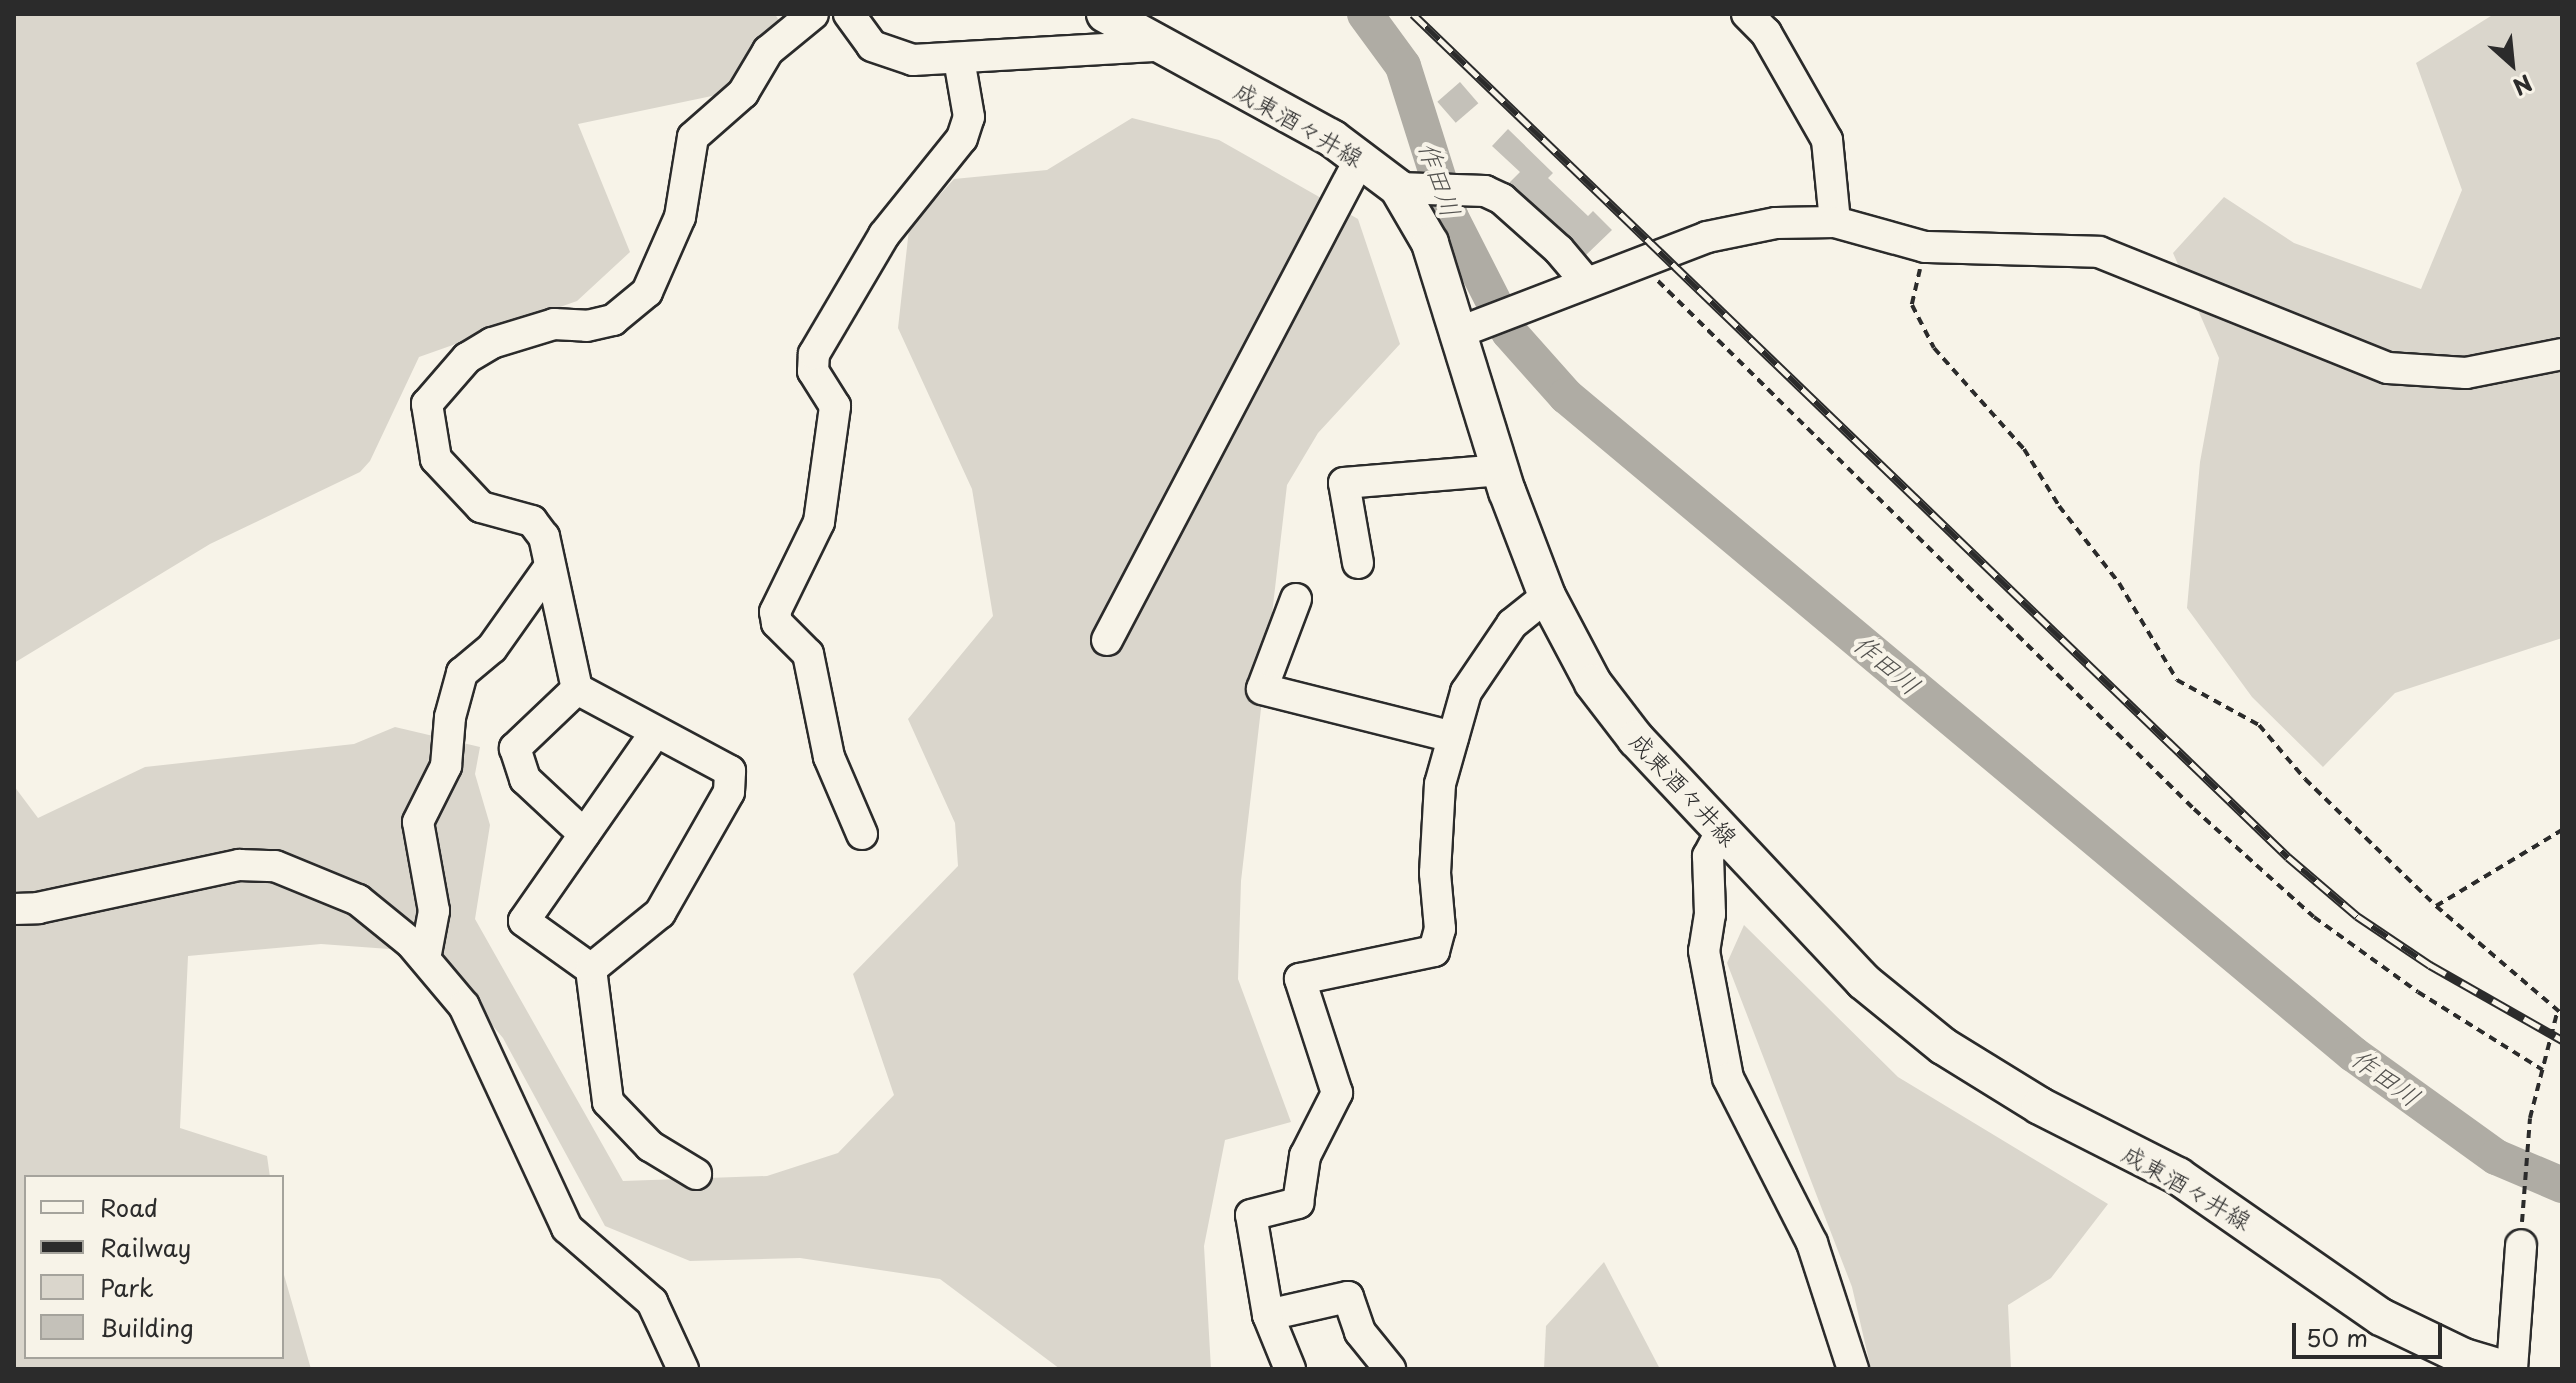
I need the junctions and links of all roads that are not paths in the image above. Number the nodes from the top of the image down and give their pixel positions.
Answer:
1 (813, 14) edge
2 (849, 14) edge
3 (1105, 14) edge
4 (1747, 14) edge
5 (1158, 46) junction
6 (959, 59) junction
7 (1361, 157) junction
8 (1398, 188) junction
9 (1835, 222) junction
10 (1586, 282) junction
11 (1460, 332) junction
12 (2562, 354) edge
13 (1501, 470) junction
14 (1358, 563) dead end
15 (548, 569) junction
16 (1547, 596) junction
17 (1296, 599) dead end
18 (1107, 640) dead end
19 (577, 689) junction
20 (655, 733) junction
21 (1453, 737) junction
22 (1722, 830) junction
23 (584, 834) junction
24 (862, 834) dead end
25 (14, 909) edge
26 (425, 959) junction
27 (591, 969) junction
28 (696, 1174) dead end
29 (2521, 1245) road end
30 (1268, 1315) junction
31 (683, 1369) edge
32 (1290, 1369) edge
33 (1390, 1369) edge
34 (1853, 1369) edge
35 (2504, 1369) edge
36 (2512, 1369) edge

1 - 15 street
2 - 6 street
3 - 5 main road, 成東酒々井線
4 - 9 street
5 - 6 street
5 - 7 main road, 成東酒々井線
6 - 24 street
7 - 8 main road, 成東酒々井線
7 - 18 street
8 - 10 street
8 - 11 main road, 成東酒々井線
9 - 10 street
9 - 12 street
10 - 11 street
11 - 13 main road, 成東酒々井線
13 - 14 street
13 - 16 main road, 成東酒々井線
15 - 19 street
15 - 26 street
16 - 21 street
16 - 22 main road, 成東酒々井線
17 - 21 street
19 - 20 street
19 - 23 street
20 - 23 street
20 - 27 street
21 - 30 street
22 - 34 street
22 - 35 main road, 成東酒々井線
23 - 27 street
25 - 26 street
26 - 31 street
27 - 28 street
29 - 36 street
30 - 32 street
30 - 33 street

